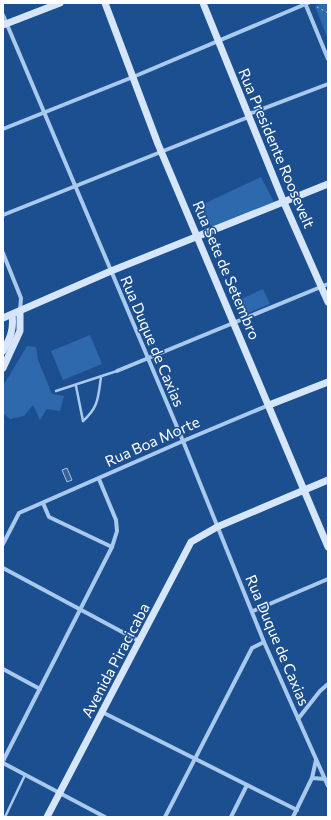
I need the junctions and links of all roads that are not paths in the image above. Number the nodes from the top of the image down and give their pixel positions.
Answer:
1 (60, 3) edge
2 (105, 3) edge
3 (203, 3) edge
4 (306, 3) edge
5 (3, 15) edge
6 (5, 25) edge
7 (218, 40) junction
8 (328, 59) edge
9 (133, 77) junction
10 (328, 84) edge
11 (44, 113) junction
12 (249, 114) junction
13 (3, 129) edge
14 (162, 150) junction
15 (328, 184) edge
16 (74, 185) junction
17 (285, 203) junction
18 (3, 214) edge
19 (199, 237) junction
20 (3, 253) edge
21 (111, 271) junction
22 (325, 285) edge
23 (328, 302) edge
24 (20, 311) junction
25 (12, 315) junction
26 (3, 318) edge
27 (234, 323) junction
28 (3, 352) edge
29 (147, 358) junction
30 (3, 368) edge
31 (117, 371) joint
32 (101, 377) junction
33 (328, 382) edge
34 (76, 386) junction
35 (56, 392) dead end
36 (269, 405) junction
37 (183, 441) junction
38 (99, 479) junction
39 (328, 480) edge
40 (303, 490) junction
41 (43, 503) junction
42 (217, 527) junction
43 (3, 544) edge
44 (112, 547) junction
45 (328, 547) edge
46 (3, 568) edge
47 (328, 579) edge
48 (82, 609) junction
49 (253, 611) junction
50 (140, 641) junction
51 (264, 642) junction
52 (3, 669) edge
53 (328, 684) edge
54 (40, 689) junction
55 (102, 712) junction
56 (298, 720) junction
57 (194, 759) junction
58 (316, 759) junction
59 (3, 762) edge
60 (25, 775) junction
61 (312, 778) junction
62 (325, 779) junction
63 (247, 785) junction
64 (328, 786) edge
65 (60, 793) junction
66 (297, 810) junction
67 (5, 817) edge
68 (48, 817) edge
69 (105, 817) edge
70 (164, 817) edge
71 (231, 817) edge
72 (293, 817) edge

1 - 6 main road
2 - 9 main road, Rua Sete de Setembro
3 - 7 main road, Rua Presidente Roosevelt
4 - 7 street
4 - 8 street
5 - 6 street, Rua Duque de Caxias
6 - 11 street, Rua Duque de Caxias
7 - 9 street
7 - 12 main road, Rua Presidente Roosevelt
9 - 11 street
9 - 14 main road, Rua Sete de Setembro
10 - 12 street
11 - 13 street
11 - 16 street, Rua Duque de Caxias
12 - 14 street
12 - 17 main road, Rua Presidente Roosevelt
14 - 16 street
14 - 19 main road, Rua Sete de Setembro
15 - 17 main road
16 - 18 street
16 - 21 street, Rua Duque de Caxias
17 - 19 main road
17 - 22 main road, Rua Presidente Roosevelt
19 - 21 main road
19 - 27 main road, Rua Sete de Setembro
20 - 24 street
21 - 24 main road
21 - 29 street, Rua Duque de Caxias
22 - 23 main road, Rua Presidente Roosevelt
22 - 27 street
24 - 25 main road
24 - 30 main road
25 - 26 main road
25 - 28 main road
27 - 29 street
27 - 36 main road, Rua Sete de Setembro
29 - 31 street
29 - 37 street, Rua Duque de Caxias
31 - 32 lane
32 - 34 lane
32 - 34 lane
33 - 36 main road, Rua Boa Morte
34 - 35 lane
36 - 37 street, Rua Boa Morte
36 - 40 main road, Rua Sete de Setembro
37 - 38 street, Rua Boa Morte
37 - 42 street, Rua Duque de Caxias
38 - 41 street, Rua Boa Morte
38 - 44 street
39 - 40 main road, Avenida Piracicaba
40 - 42 main road, Avenida Piracicaba
40 - 45 main road, Rua Sete de Setembro
41 - 43 street, Rua Boa Morte
41 - 44 street
42 - 49 street, Rua Duque de Caxias
42 - 50 main road, Avenida Piracicaba
44 - 48 street
46 - 48 street
47 - 49 street
48 - 50 street
48 - 54 street
49 - 51 street, Rua Duque de Caxias
50 - 55 main road, Avenida Piracicaba
51 - 56 street, Rua Duque de Caxias
51 - 57 street
52 - 54 street
53 - 56 street
54 - 59 street
55 - 57 street
55 - 65 main road, Avenida Piracicaba
56 - 58 street, Rua Duque de Caxias
57 - 63 street
57 - 70 street
58 - 61 street
58 - 62 street, Rua Duque de Caxias
59 - 60 street
60 - 65 street
60 - 67 lane
61 - 62 street
61 - 66 street
62 - 64 street, Rua Duque de Caxias
63 - 66 street
63 - 71 street
65 - 68 main road, Avenida Piracicaba
65 - 69 street
66 - 72 street

